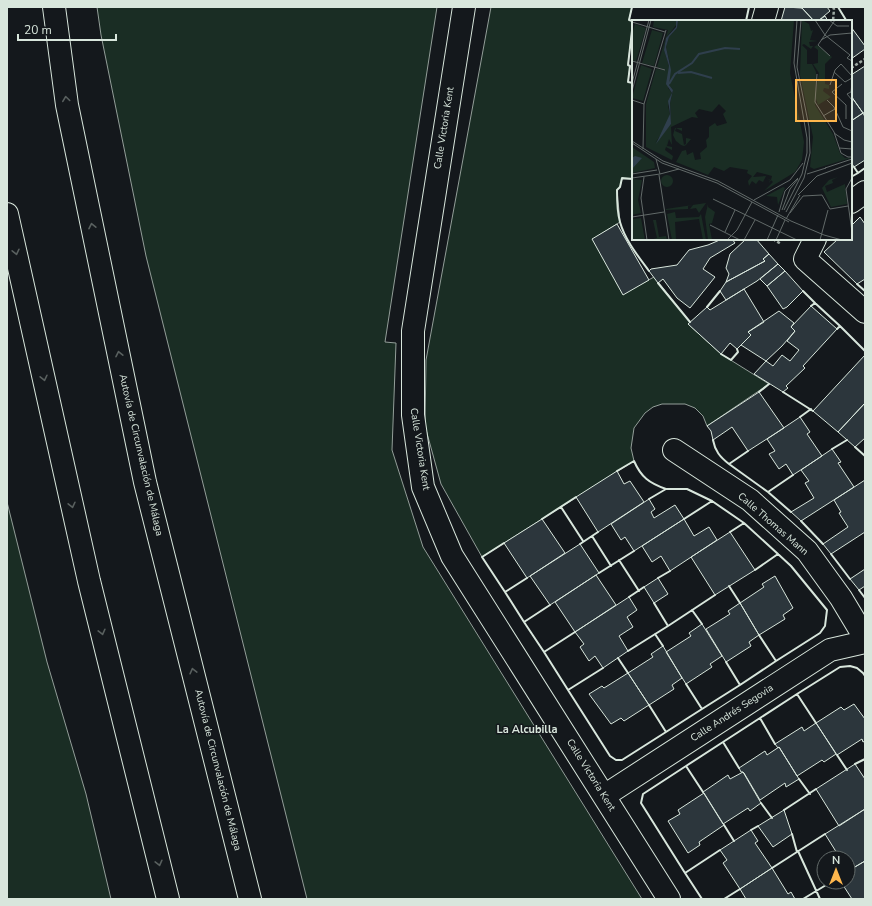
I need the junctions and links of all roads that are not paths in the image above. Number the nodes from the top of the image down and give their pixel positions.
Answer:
1 (54, 7) edge
2 (464, 7) edge
3 (767, 7) edge
4 (763, 20) edge
5 (865, 192) edge
6 (852, 201) edge
7 (7, 214) edge
8 (814, 240) edge
9 (865, 312) edge
10 (674, 450) dead end
11 (865, 638) edge
12 (865, 642) edge
13 (604, 796) junction
14 (168, 899) edge
15 (250, 899) edge
16 (669, 899) edge

15 -> 1 main road, Autovía de Circunvalación de Málaga
2 - 13 main road, Calle Victoria Kent
3 - 4 main road
5 - 6 main road
7 -> 14 main road
8 - 9 main road
10 - 11 main road, Calle Thomas Mann
12 - 13 main road, Calle Andrés Segovia
13 - 16 main road, Calle Victoria Kent

